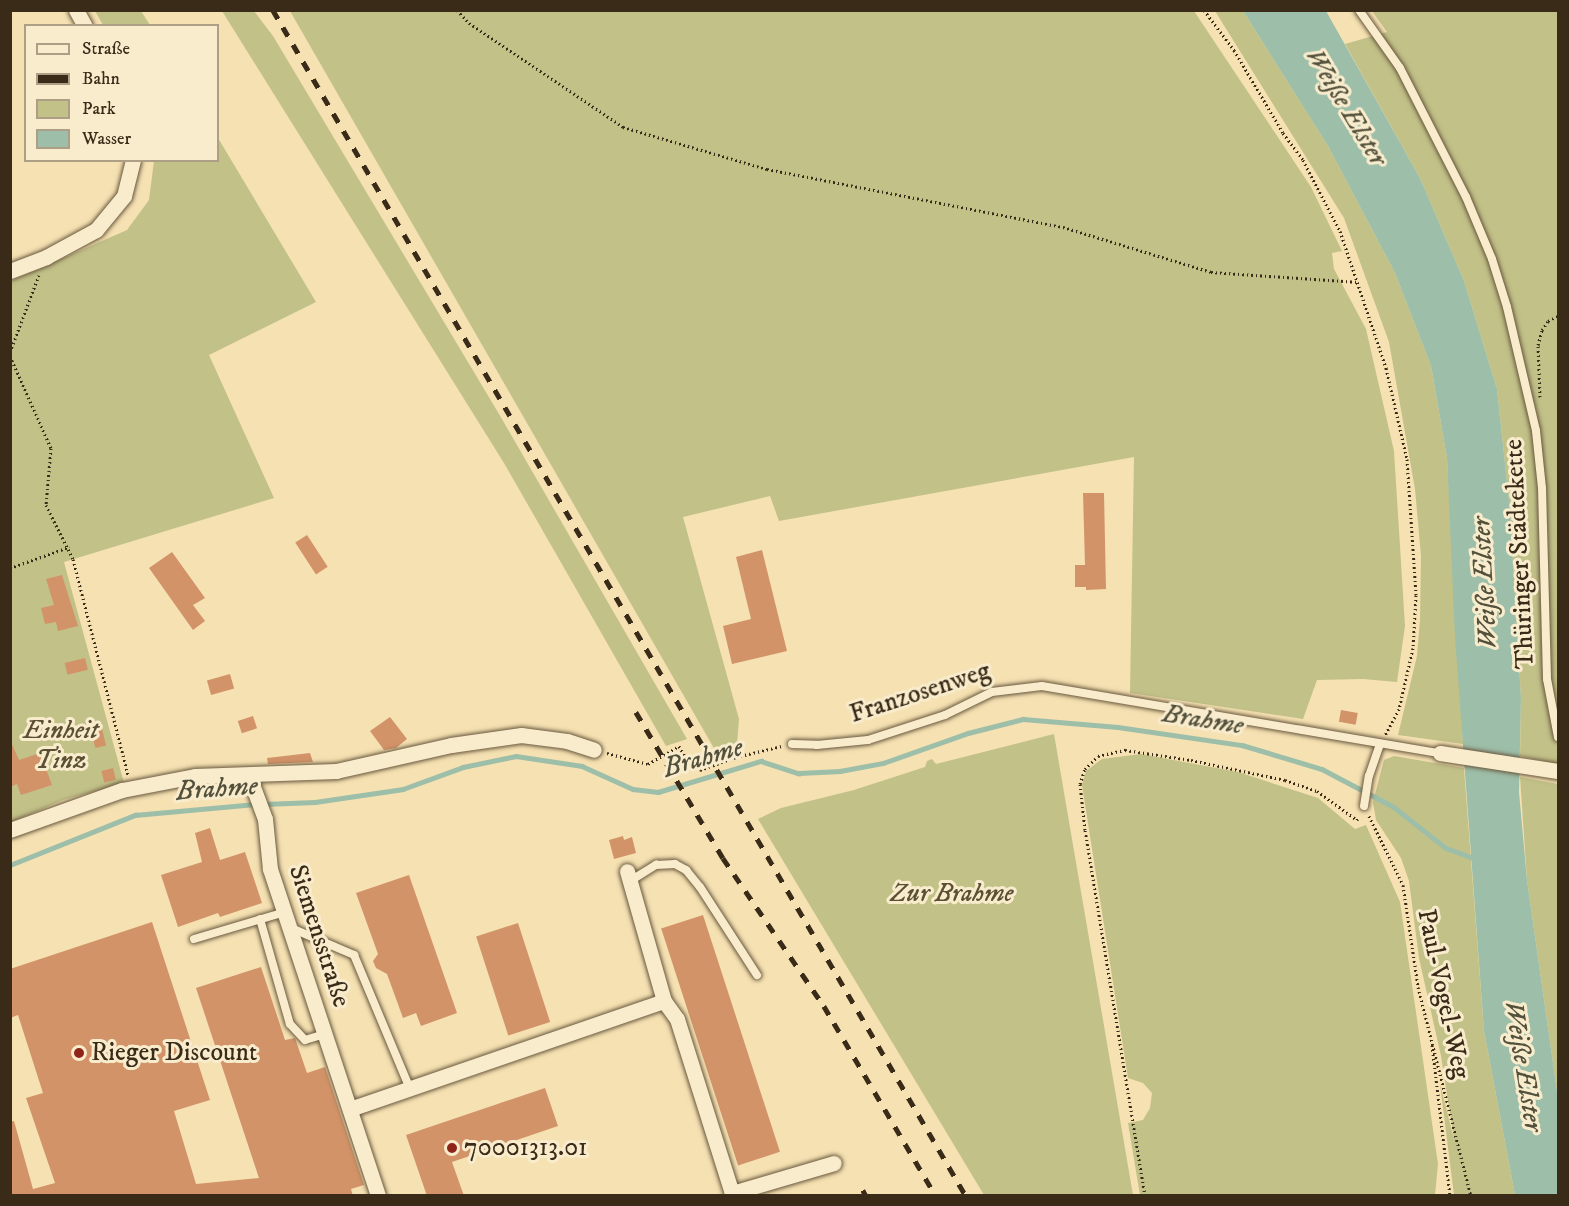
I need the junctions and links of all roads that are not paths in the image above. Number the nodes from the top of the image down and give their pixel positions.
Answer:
1 (76, 10) edge
2 (1359, 10) edge
3 (84, 24) edge
4 (132, 162) edge
5 (10, 271) edge
6 (1558, 737) edge
7 (792, 744) road end
8 (1380, 744) junction
9 (594, 750) road end
10 (1440, 753) joint
11 (1553, 770) edge
12 (251, 781) junction
13 (1364, 806) road end
14 (10, 830) edge
15 (629, 876) joint
16 (285, 912) junction
17 (260, 919) junction
18 (290, 928) junction
19 (194, 939) dead end
20 (757, 975) dead end
21 (664, 1001) junction
22 (324, 1034) junction
23 (411, 1089) junction
24 (350, 1109) junction
25 (834, 1163) dead end
26 (378, 1196) edge

1 - 3 street
2 - 6 lane, Thüringer Städtekette
4 - 5 street
7 - 8 lane, Franzosenweg
8 - 10 lane, Franzosenweg
8 - 13 lane
9 - 12 street
10 - 11 street
12 - 14 street
12 - 16 street, Siemensstraße
15 - 20 lane
15 - 21 street
16 - 17 lane
16 - 18 street, Siemensstraße
17 - 19 lane
17 - 22 lane
18 - 22 street, Siemensstraße
18 - 23 lane
21 - 23 street
21 - 25 street
22 - 24 street, Siemensstraße
23 - 24 street
24 - 26 street, Siemensstraße

